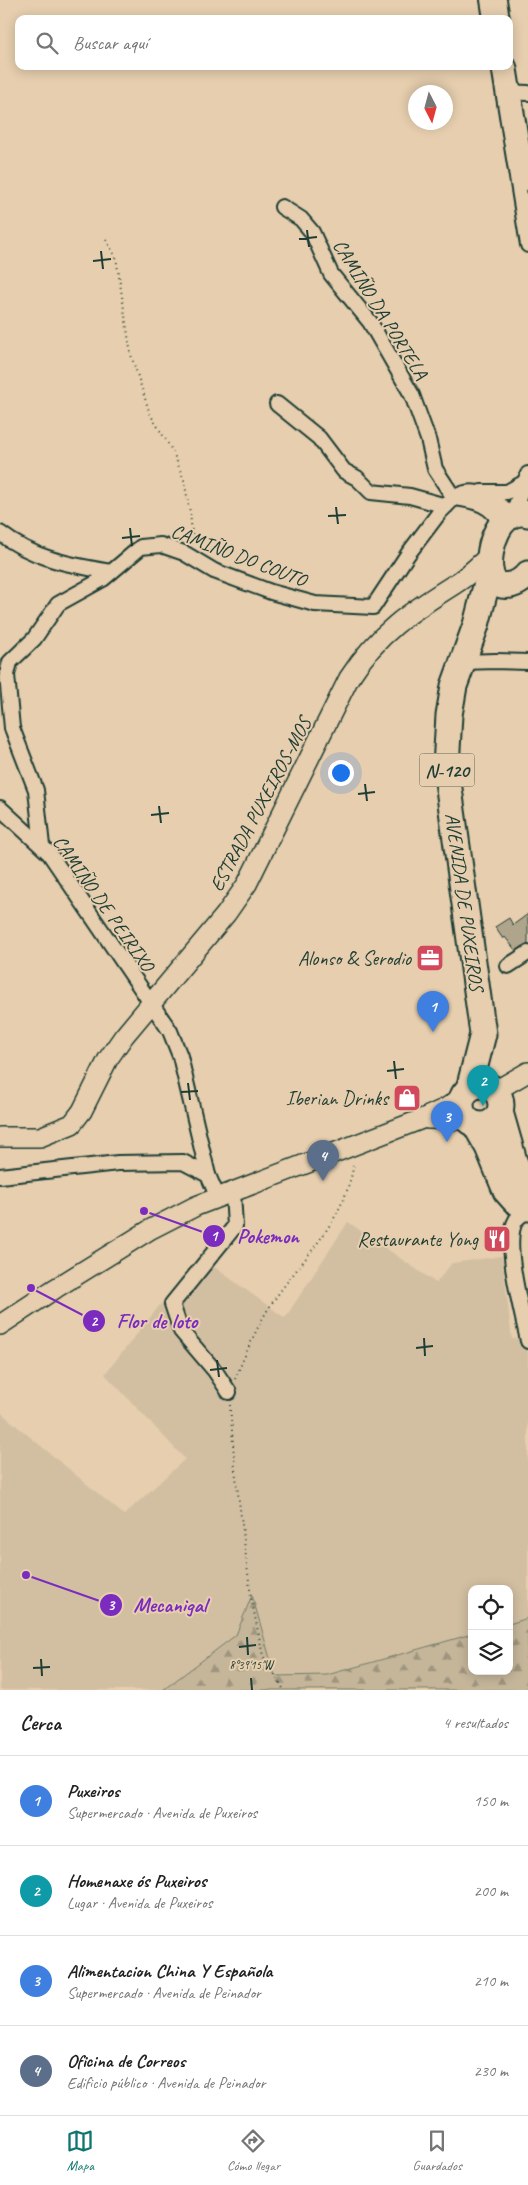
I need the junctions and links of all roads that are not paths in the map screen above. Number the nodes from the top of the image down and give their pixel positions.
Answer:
1 (488, 0) edge
2 (499, 0) edge
3 (490, 15) edge
4 (501, 15) edge
5 (500, 70) edge
6 (509, 70) edge
7 (508, 92) junction
8 (528, 93) edge
9 (528, 183) edge
10 (282, 207) dead end
11 (528, 245) edge
12 (277, 404) dead end
13 (527, 478) edge
14 (477, 492) junction
15 (450, 502) junction
16 (513, 518) edge
17 (0, 534) edge
18 (111, 572) junction
19 (504, 579) edge
20 (461, 581) junction
21 (462, 662) junction
22 (528, 662) edge
23 (3, 671) edge
24 (0, 808) edge
25 (42, 846) junction
26 (528, 953) edge
27 (508, 966) dead end
28 (151, 1004) junction
29 (528, 1072) edge
30 (480, 1103) junction
31 (0, 1138) edge
32 (208, 1175) junction
33 (0, 1176) edge
34 (528, 1194) edge
35 (225, 1196) junction
36 (528, 1209) edge
37 (0, 1325) edge
38 (528, 1341) edge
39 (229, 1392) road end

1 - 3 street
2 - 4 street
5 - 7 street
6 - 7 street
7 - 8 street
7 - 9 street
7 - 11 street
10 - 15 street, CAMIÑO DA PORTELA
12 - 15 street
13 - 14 street
13 - 16 street
14 - 15 street
14 - 16 street
15 - 16 street
15 - 18 street, CAMIÑO DO COUTO
16 - 19 highway
17 - 18 street
18 - 23 street, CAMIÑO DO COUTO
19 - 20 street, ESTRADA PUXEIROS-MOS
19 - 20 street
19 - 21 highway, AVENIDA DE PUXEIROS / N-120
20 - 28 street, ESTRADA PUXEIROS-MOS
21 - 22 street
21 - 30 highway, AVENIDA DE PUXEIROS / N-120
23 - 25 street, CAMIÑO DO COUTO
24 - 25 street, CAMIÑO DE PEIRIXO
25 - 28 street, CAMIÑO DE PEIRIXO
26 - 27 street
28 - 31 street, ESTRADA PUXEIROS-MOS
28 - 32 street, CAMIÑO DE PEIRIXO
29 - 30 street
30 - 34 highway, AVENIDA DE PUXEIROS / N-120
30 - 35 street
30 - 36 highway
32 - 33 street
32 - 35 street, CAMIÑO DE PEIRIXO
35 - 37 street
35 - 39 street, CAMIÑO DE PEIRIXO
36 - 38 street

